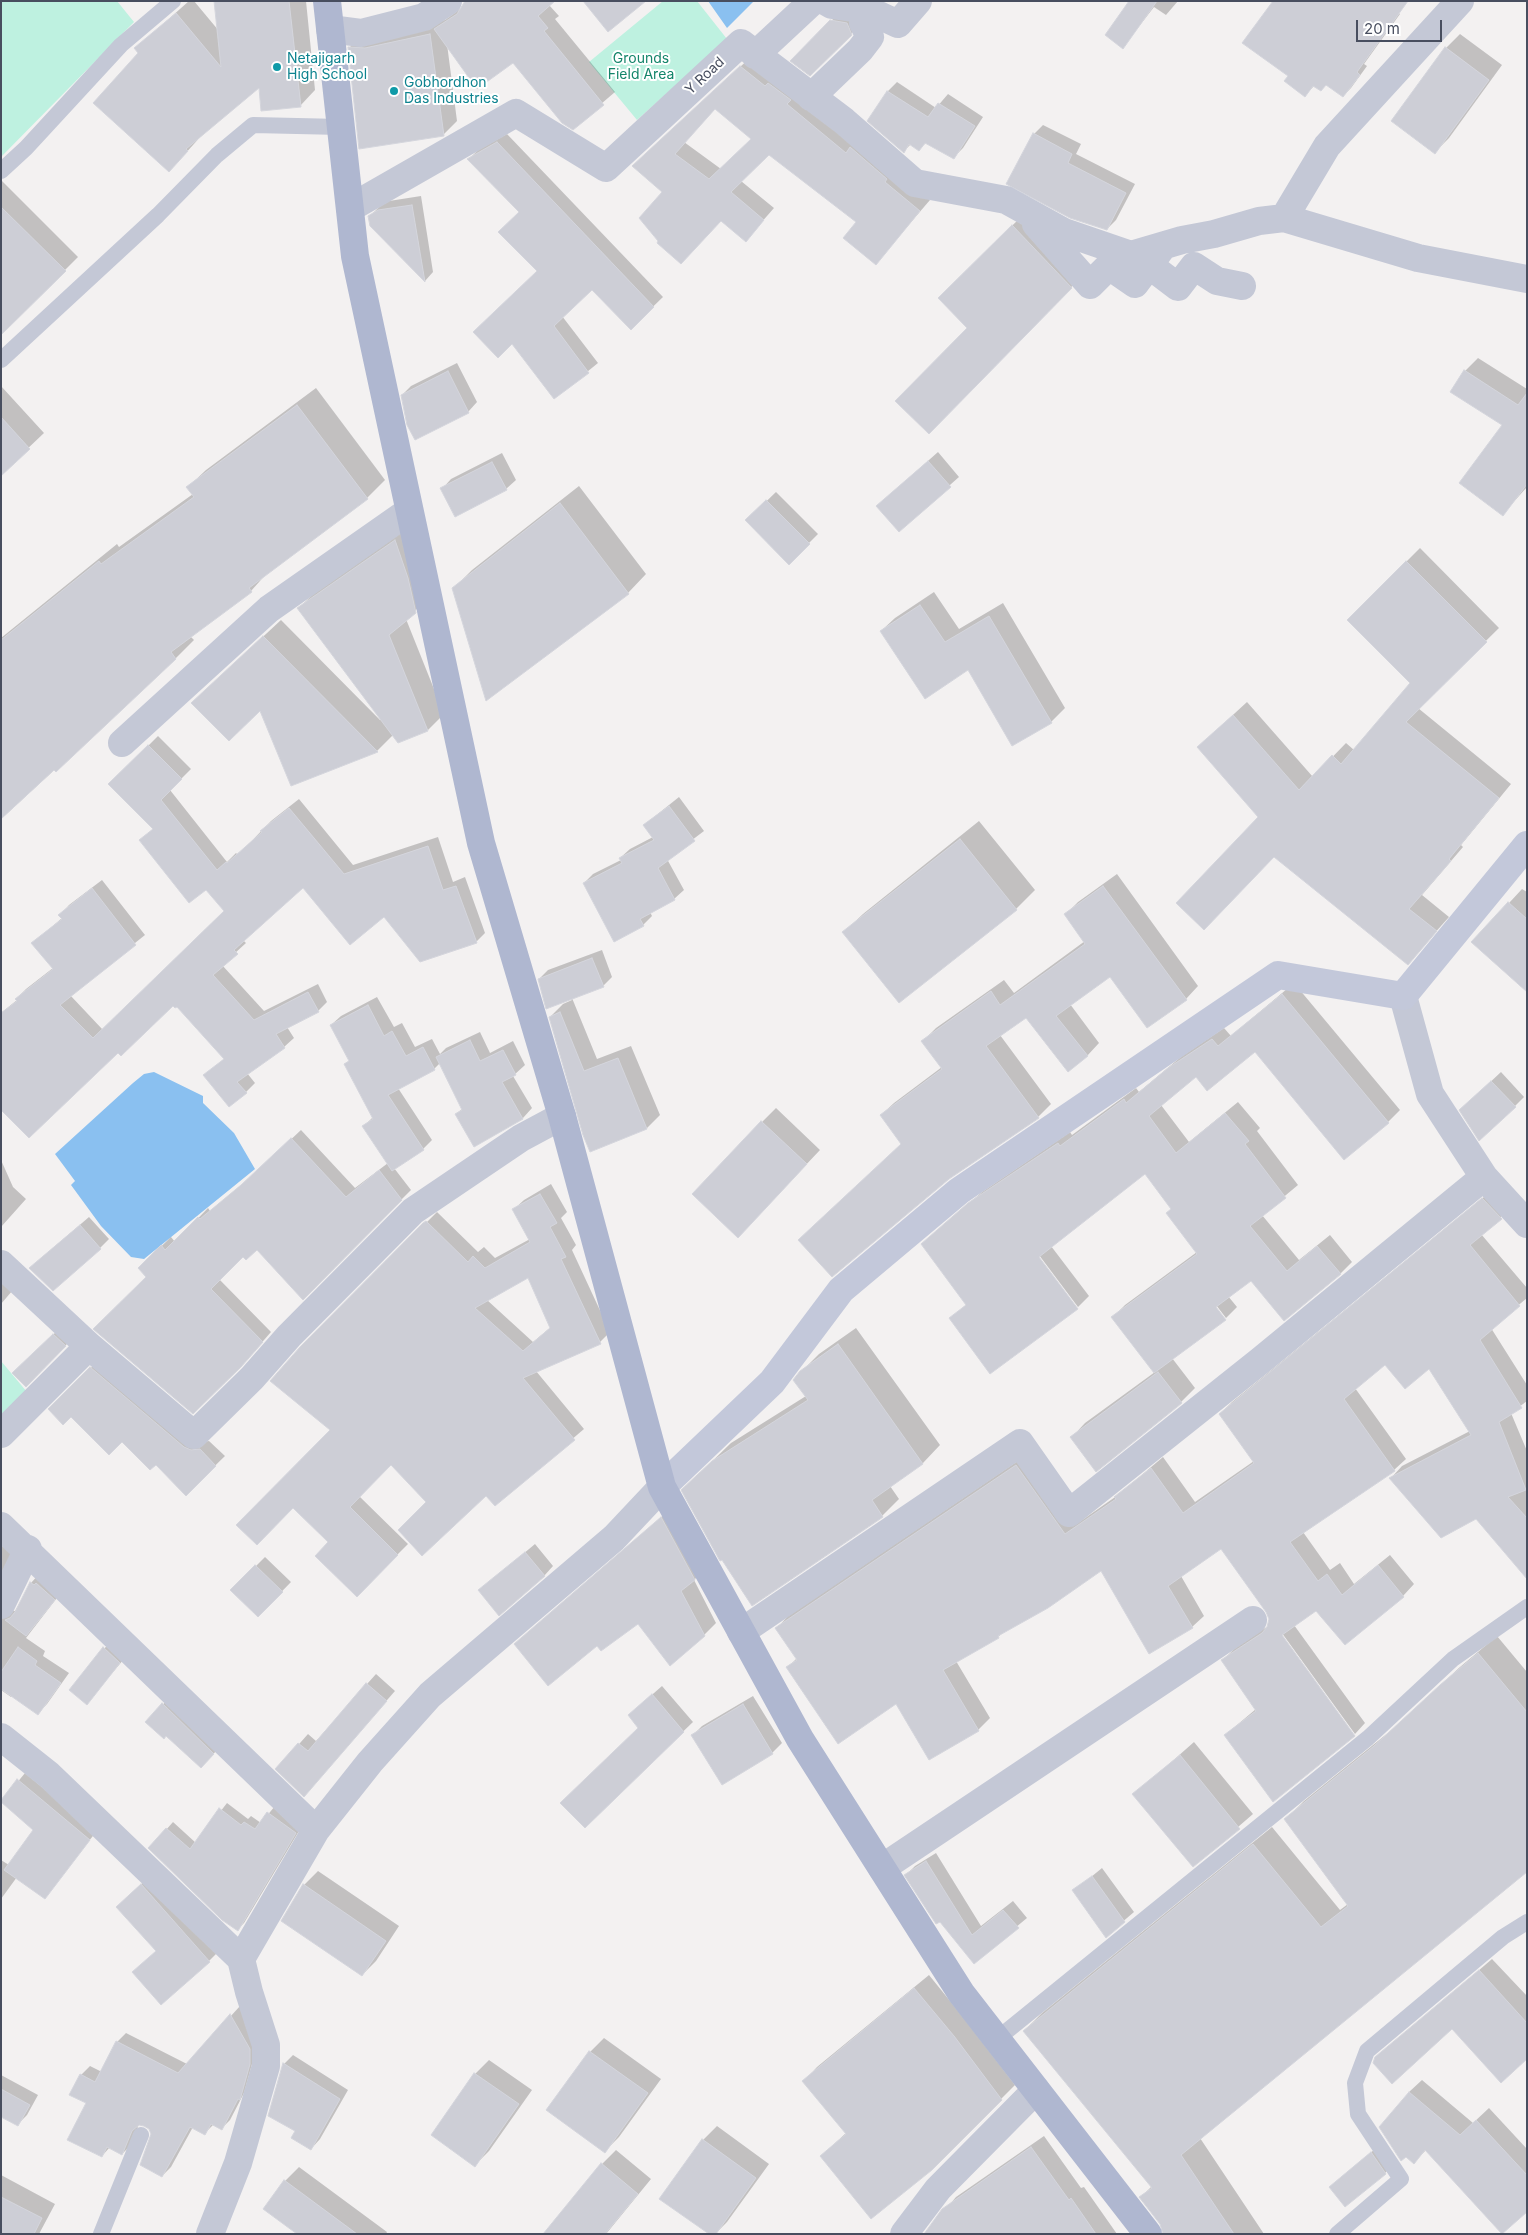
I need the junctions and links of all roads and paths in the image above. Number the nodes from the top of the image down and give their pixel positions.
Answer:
1 (173, 1) edge
2 (326, 1) edge
3 (448, 1) edge
4 (813, 1) edge
5 (825, 1) edge
6 (918, 1) edge
7 (1460, 1) edge
8 (868, 10) junction
9 (330, 29) junction
10 (755, 55) junction
11 (811, 97) junction
12 (341, 127) junction
13 (1, 171) edge
14 (350, 208) junction
15 (1024, 210) junction
16 (1284, 218) junction
17 (1157, 255) junction
18 (1527, 279) edge
19 (1242, 286) dead end
20 (1, 360) edge
21 (409, 511) junction
22 (122, 743) dead end
23 (1527, 845) edge
24 (1403, 996) junction
25 (562, 1116) junction
26 (1484, 1177) junction
27 (1522, 1211) edge
28 (1, 1264) edge
29 (89, 1346) junction
30 (1, 1434) edge
31 (662, 1486) junction
32 (1, 1526) edge
33 (28, 1549) junction
34 (1, 1606) edge
35 (1527, 1607) edge
36 (1253, 1620) dead end
37 (742, 1632) junction
38 (1, 1737) edge
39 (316, 1830) junction
40 (882, 1868) junction
41 (1527, 1922) edge
42 (241, 1959) junction
43 (997, 2039) junction
44 (1036, 2090) junction
45 (141, 2135) dead end
46 (101, 2234) edge
47 (210, 2234) edge
48 (904, 2234) edge
49 (1148, 2234) edge
50 (1337, 2234) edge

1 - 13 lane
2 - 9 main road
3 - 9 street
4 - 10 street
5 - 8 street
6 - 8 street
7 - 16 street
8 - 11 street
9 - 12 main road
10 - 11 street, Y Road
10 - 14 street, Y Road
11 - 15 street, Y Road
12 - 14 main road
12 - 20 lane
14 - 21 main road
15 - 17 street, Y Road
15 - 17 street
16 - 17 street, Y Road
16 - 18 street
17 - 19 street
21 - 22 street
21 - 25 main road
23 - 24 street
24 - 26 street
24 - 31 street
25 - 29 street
25 - 31 main road
26 - 27 street
26 - 37 street
28 - 29 street
29 - 30 street
31 - 37 main road
31 - 39 street
32 - 33 street
33 - 34 street
33 - 39 street
35 - 43 lane
36 - 40 street
37 - 40 main road
38 - 42 street
39 - 42 street
40 - 43 main road
41 - 50 lane
42 - 47 street
43 - 44 main road
44 - 48 street
44 - 49 main road
45 - 46 lane

